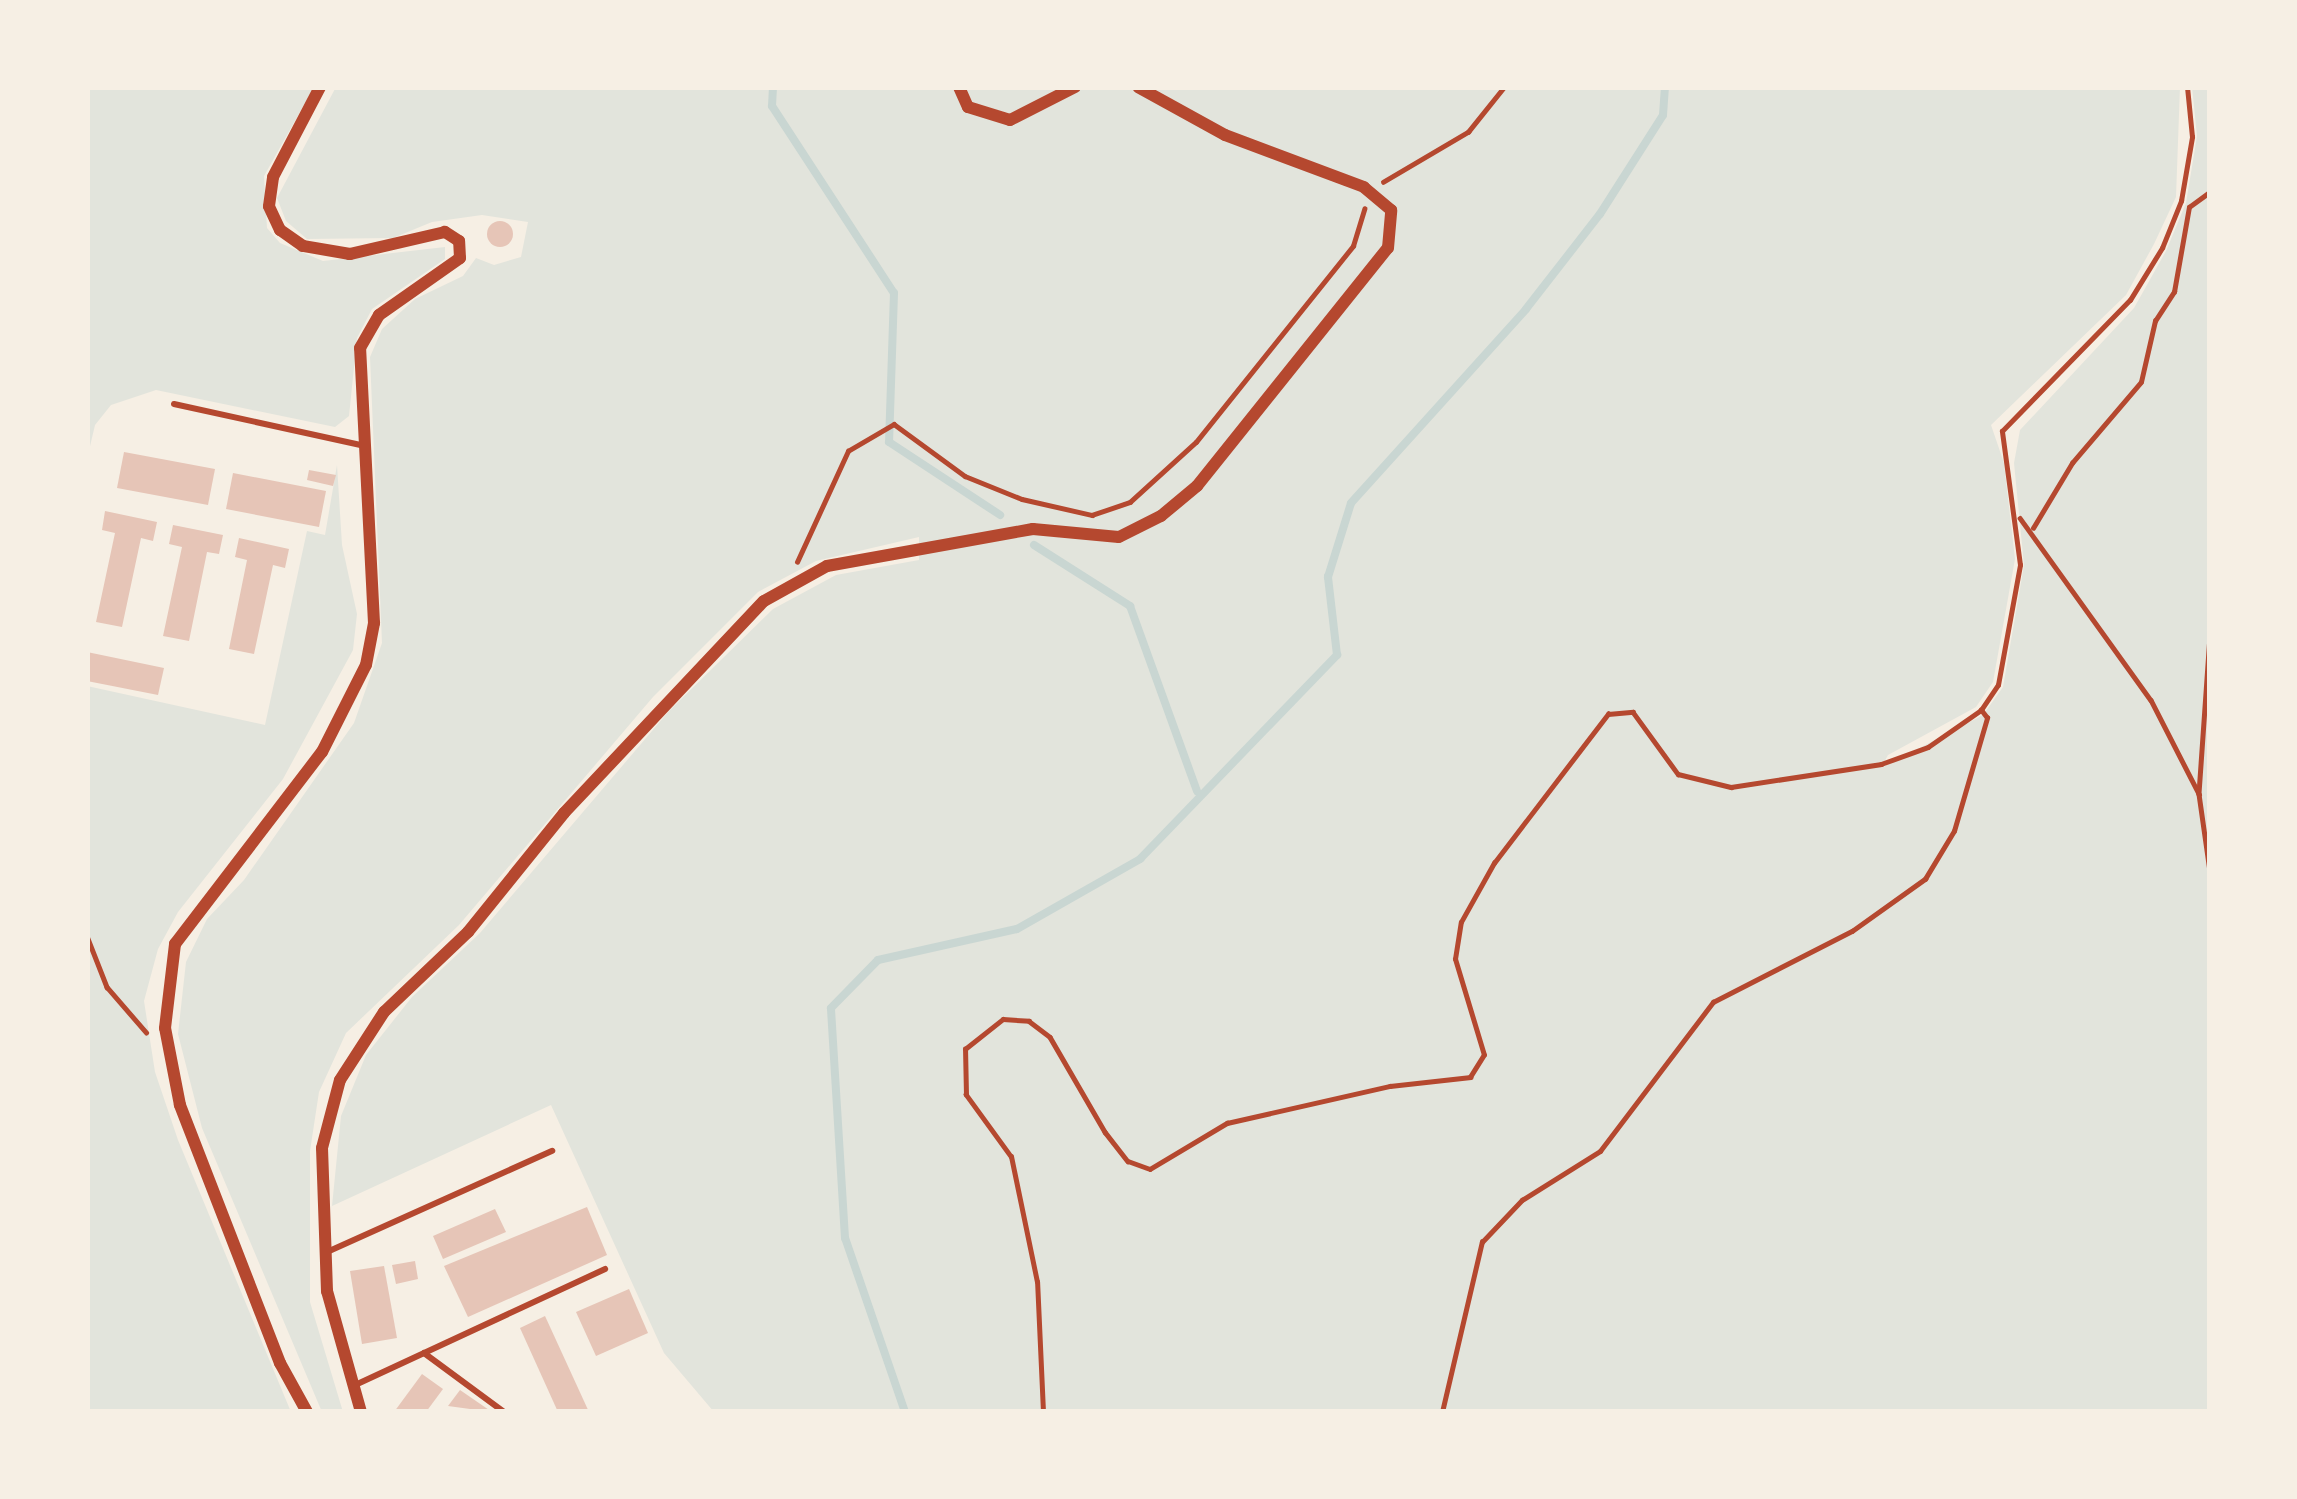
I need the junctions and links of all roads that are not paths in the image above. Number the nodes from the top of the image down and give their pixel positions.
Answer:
1 (320, 87) edge
2 (959, 87) edge
3 (1075, 87) edge
4 (1138, 87) edge
5 (174, 404) dead end
6 (361, 445) junction
7 (553, 1151) dead end
8 (323, 1253) junction
9 (605, 1268) dead end
10 (424, 1352) junction
11 (349, 1388) junction
12 (307, 1412) edge
13 (361, 1412) edge
14 (504, 1412) edge

1 - 6 street
2 - 3 street
4 - 8 street
5 - 6 lane
6 - 12 street
7 - 8 lane
8 - 11 street
9 - 10 lane
10 - 11 lane
10 - 14 lane
11 - 13 street

